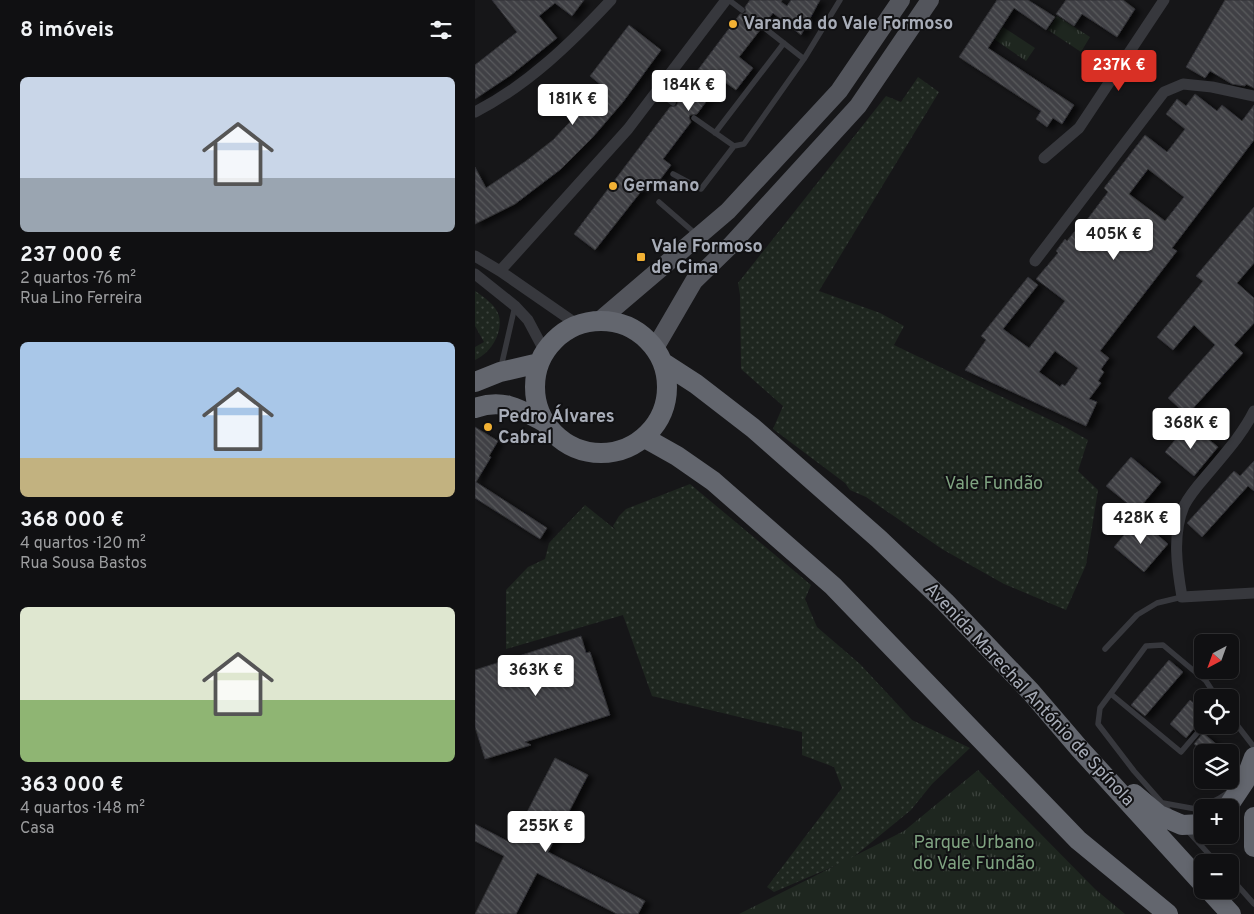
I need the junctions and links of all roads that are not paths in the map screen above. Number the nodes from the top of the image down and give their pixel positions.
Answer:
1 (611, 0) edge
2 (727, 0) edge
3 (840, 0) edge
4 (901, 0) edge
5 (930, 0) edge
6 (1164, 0) edge
7 (742, 10) dead end
8 (763, 26) dead end
9 (783, 43) junction
10 (804, 59) junction
11 (657, 91) junction
12 (1254, 96) edge
13 (673, 103) dead end
14 (475, 112) edge
15 (694, 118) dead end
16 (715, 133) junction
17 (734, 146) junction
18 (1044, 158) dead end
19 (673, 174) dead end
20 (659, 202) dead end
21 (698, 236) junction
22 (475, 256) edge
23 (1035, 261) dead end
24 (500, 270) junction
25 (475, 274) edge
26 (515, 306) junction
27 (599, 321) junction
28 (578, 325) junction
29 (658, 355) junction
30 (542, 358) junction
31 (500, 372) junction
32 (475, 382) edge
33 (475, 408) edge
34 (1254, 411) edge
35 (544, 422) junction
36 (645, 438) junction
37 (1254, 593) edge
38 (1182, 597) junction
39 (1105, 649) dead end
40 (1211, 689) edge
41 (1111, 694) junction
42 (1239, 729) edge
43 (1196, 734) edge
44 (1254, 747) edge
45 (1079, 748) junction
46 (1254, 757) edge
47 (1245, 781) junction
48 (1233, 799) edge
49 (1163, 802) junction
50 (1254, 817) edge
51 (1194, 824) edge
52 (1182, 825) junction
53 (1254, 848) edge
54 (1209, 854) edge
55 (1194, 874) edge
56 (1239, 887) edge
57 (1217, 899) edge
58 (1254, 904) edge
59 (1168, 914) edge
60 (1231, 914) edge

1 - 14 street
2 - 7 lane
2 - 11 street
3 - 10 lane
4 - 21 main road
5 - 29 main road
6 - 18 street
8 - 9 lane
9 - 10 lane
9 - 16 lane
10 - 17 lane
11 - 13 lane
11 - 24 street
12 - 23 street
15 - 16 lane
16 - 17 lane
17 - 19 lane
20 - 21 lane
21 - 27 main road
22 - 24 street
24 - 28 street
25 - 26 street
26 - 30 street
26 - 31 lane
27 - 28 highway
27 - 29 highway
28 - 30 highway
29 - 36 highway
29 - 45 highway, Avenida Marechal António de Spínola
30 - 31 highway
30 - 35 highway
31 - 32 highway
33 - 35 highway
34 - 38 street
35 - 36 highway
36 - 59 highway
37 - 38 street
38 - 39 lane
40 - 41 lane
41 - 43 lane
41 - 49 lane
42 - 44 lane
45 - 52 highway
45 - 55 highway, Avenida Marechal António de Spínola
46 - 47 highway
47 - 48 highway
47 - 49 lane
49 - 52 lane
50 - 53 highway
51 - 52 highway
52 - 54 lane
56 - 58 lane
57 - 60 highway

